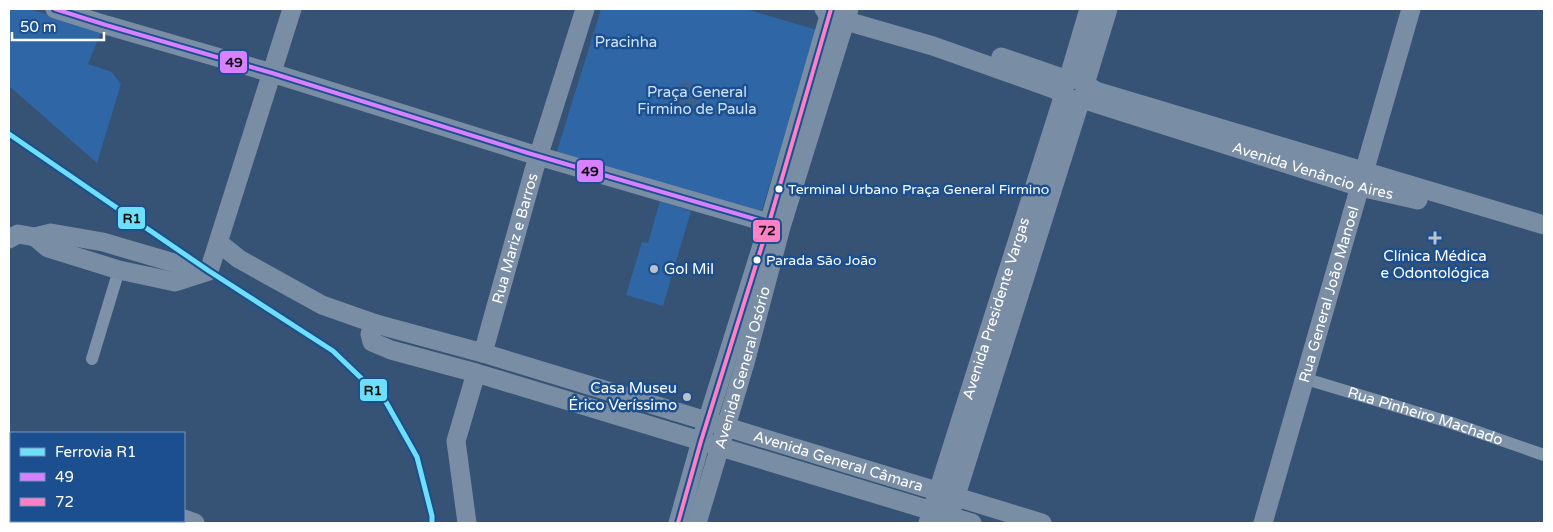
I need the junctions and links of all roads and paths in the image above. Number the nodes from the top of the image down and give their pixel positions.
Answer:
1 (55, 9) edge
2 (292, 9) edge
3 (585, 9) edge
4 (1089, 9) edge
5 (1108, 9) edge
6 (1411, 9) edge
7 (838, 12) edge
8 (272, 73) junction
9 (1075, 89) junction
10 (539, 155) junction
11 (1363, 180) junction
12 (1466, 208) junction
13 (769, 223) junction
14 (1544, 225) edge
15 (20, 237) edge
16 (1544, 238) edge
17 (219, 243) junction
18 (119, 270) junction
19 (192, 275) junction
20 (376, 324) junction
21 (483, 353) junction
22 (92, 359) dead end
23 (476, 373) junction
24 (1306, 379) junction
25 (707, 422) junction
26 (725, 428) junction
27 (701, 441) junction
28 (719, 447) junction
29 (1544, 455) edge
30 (947, 494) junction
31 (939, 518) edge
32 (467, 523) edge
33 (678, 523) edge
34 (697, 523) edge
35 (972, 523) edge
36 (1042, 523) edge
37 (1264, 523) edge

1 - 8 main road
2 - 8 main road
3 - 10 main road, Rua Mariz e Barros
4 - 9 main road, Avenida Presidente Vargas
5 - 9 main road, Avenida Presidente Vargas
6 - 11 main road, Rua General João Manoel
7 - 9 main road, Avenida Venâncio Aires
7 - 13 main road, Avenida General Osório
7 - 26 main road, Avenida General Osório
8 - 10 main road
8 - 17 main road
9 - 11 main road, Avenida Venâncio Aires
9 - 30 main road, Avenida Presidente Vargas
10 - 13 main road
10 - 21 main road, Rua Mariz e Barros
11 - 12 main road, Avenida Venâncio Aires
11 - 24 main road, Rua General João Manoel
12 - 14 main road, Avenida Venâncio Aires
12 - 16 main road, Avenida Venâncio Aires
13 - 25 main road, Avenida General Osório
15 - 18 main road
15 - 19 main road
17 - 19 main road
17 - 20 main road, Avenida General Câmara
18 - 19 main road
18 - 22 street
20 - 21 main road, Avenida General Câmara
20 - 23 main road, Avenida General Câmara
21 - 23 main road, Rua Mariz e Barros
21 - 25 main road, Avenida General Câmara
23 - 27 main road, Avenida General Câmara
23 - 32 main road, Rua Mariz e Barros
24 - 29 street, Rua Pinheiro Machado
24 - 37 main road, Rua General João Manoel
25 - 26 main road, Avenida General Câmara
25 - 27 main road, Avenida General Osório
26 - 28 main road, Avenida General Osório
26 - 30 main road, Avenida General Câmara
27 - 28 main road, Avenida General Câmara
27 - 33 main road, Avenida General Osório
28 - 31 main road, Avenida General Câmara
28 - 34 main road, Avenida General Osório
30 - 31 main road, Avenida Presidente Vargas
30 - 36 main road, Avenida General Câmara
31 - 35 main road, Avenida General Câmara

